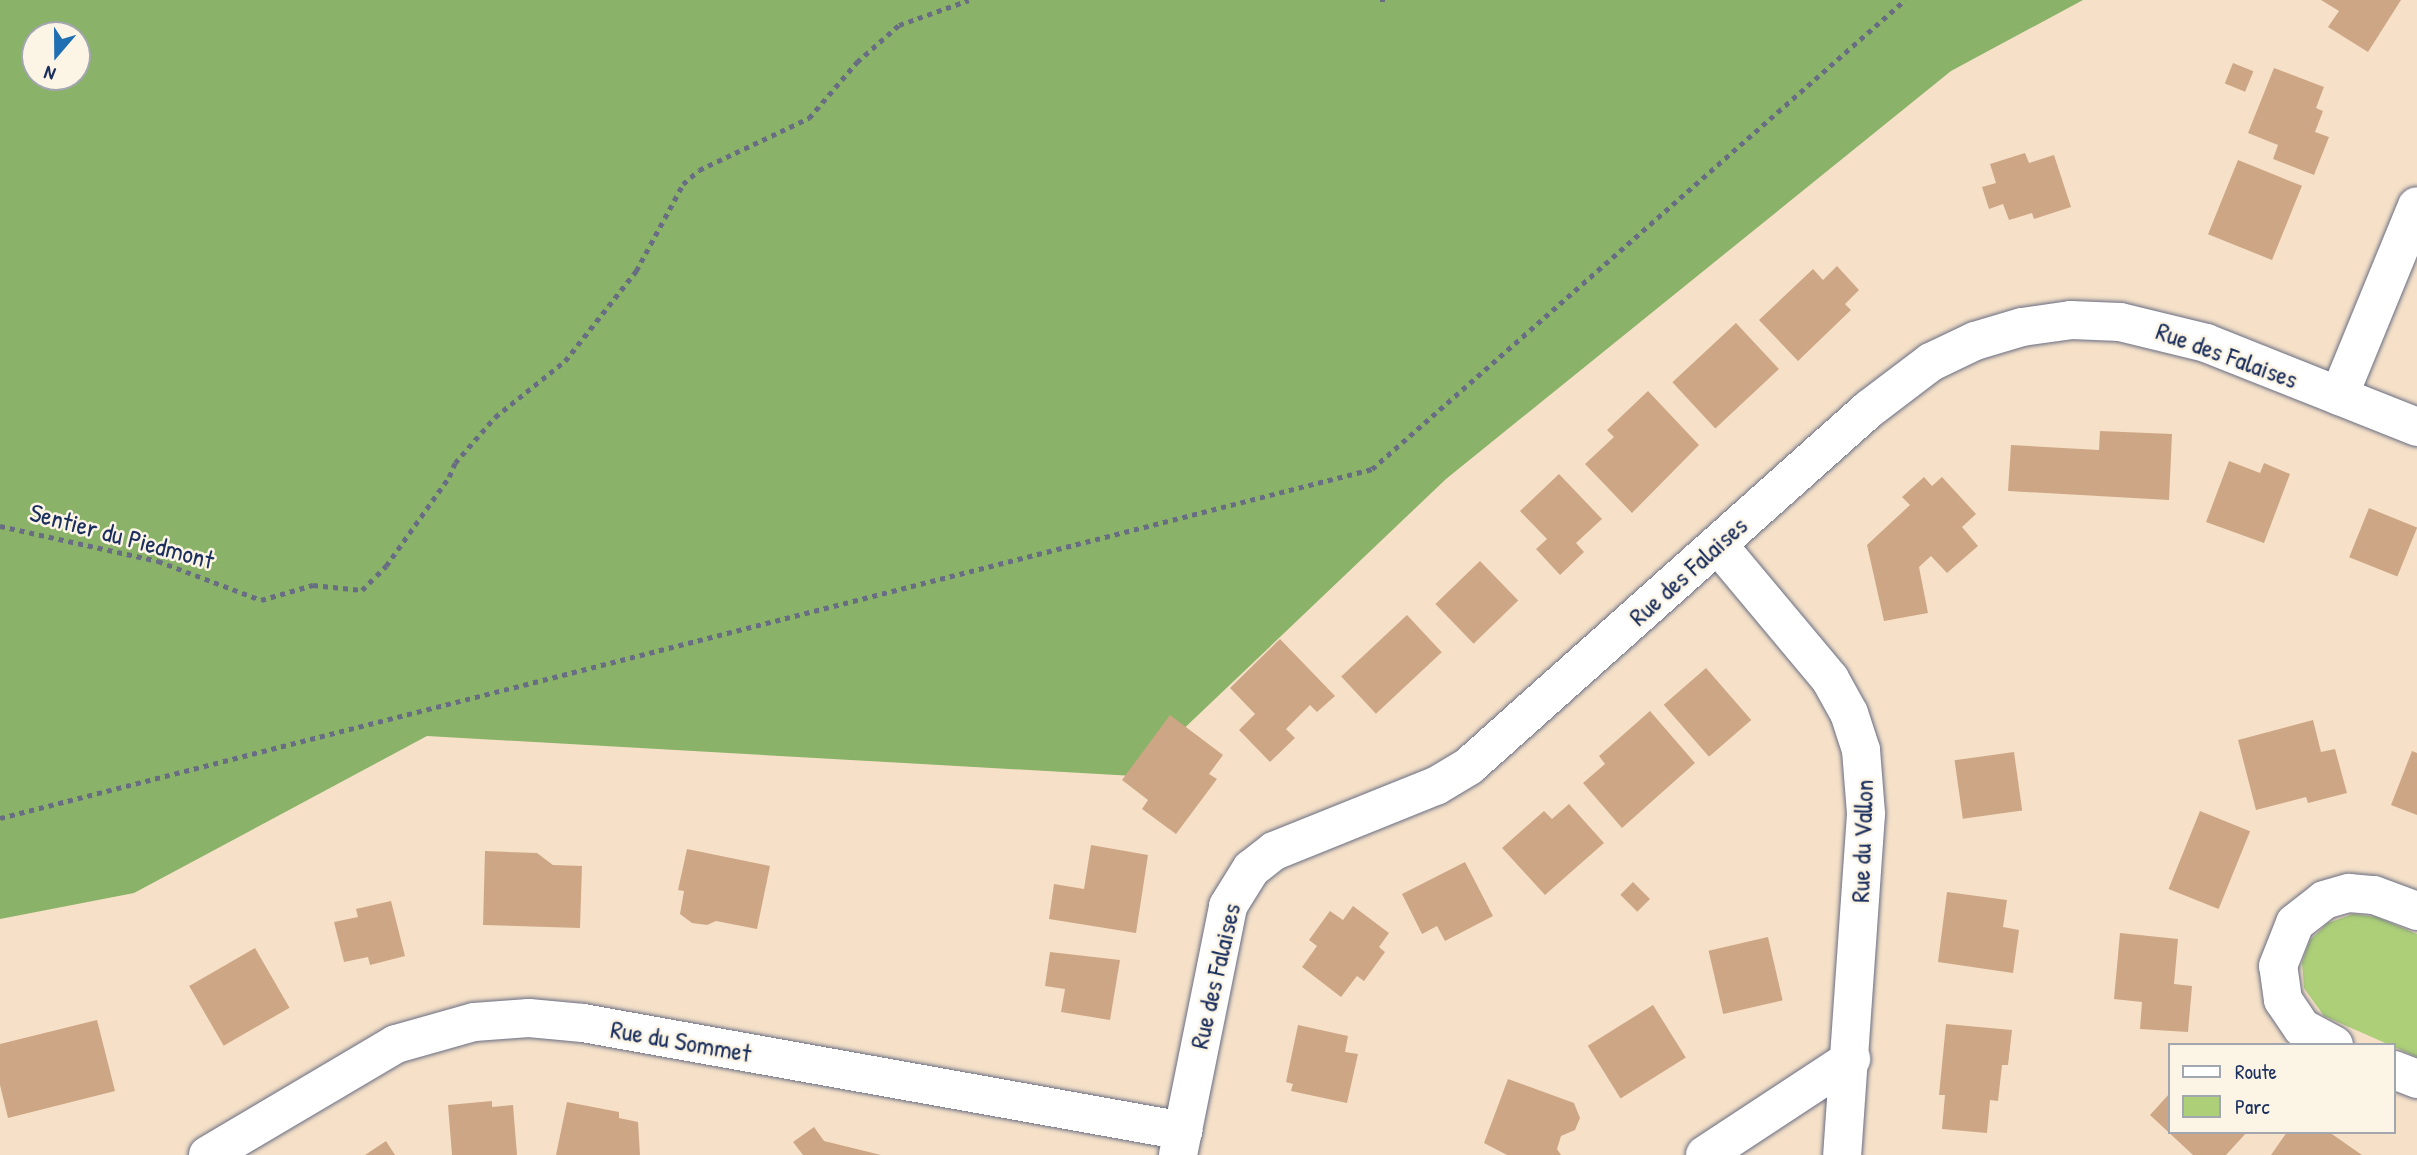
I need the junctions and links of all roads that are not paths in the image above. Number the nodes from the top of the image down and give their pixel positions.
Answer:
1 (2417, 206) edge
2 (2340, 396) junction
3 (2417, 427) edge
4 (1718, 545) junction
5 (2417, 911) edge
6 (2330, 1043) edge
7 (1851, 1059) junction
8 (2396, 1071) edge
9 (2417, 1079) edge
10 (1180, 1143) edge
11 (208, 1155) edge
12 (1705, 1155) edge
13 (1842, 1155) edge

1 - 2 street
2 - 3 street, Rue des Falaises
2 - 4 street, Rue des Falaises
4 - 7 street, Rue du Vallon
4 - 10 street, Rue des Falaises
5 - 6 street
7 - 12 street
7 - 13 street, Rue du Vallon
8 - 9 street
10 - 11 street, Rue du Sommet

